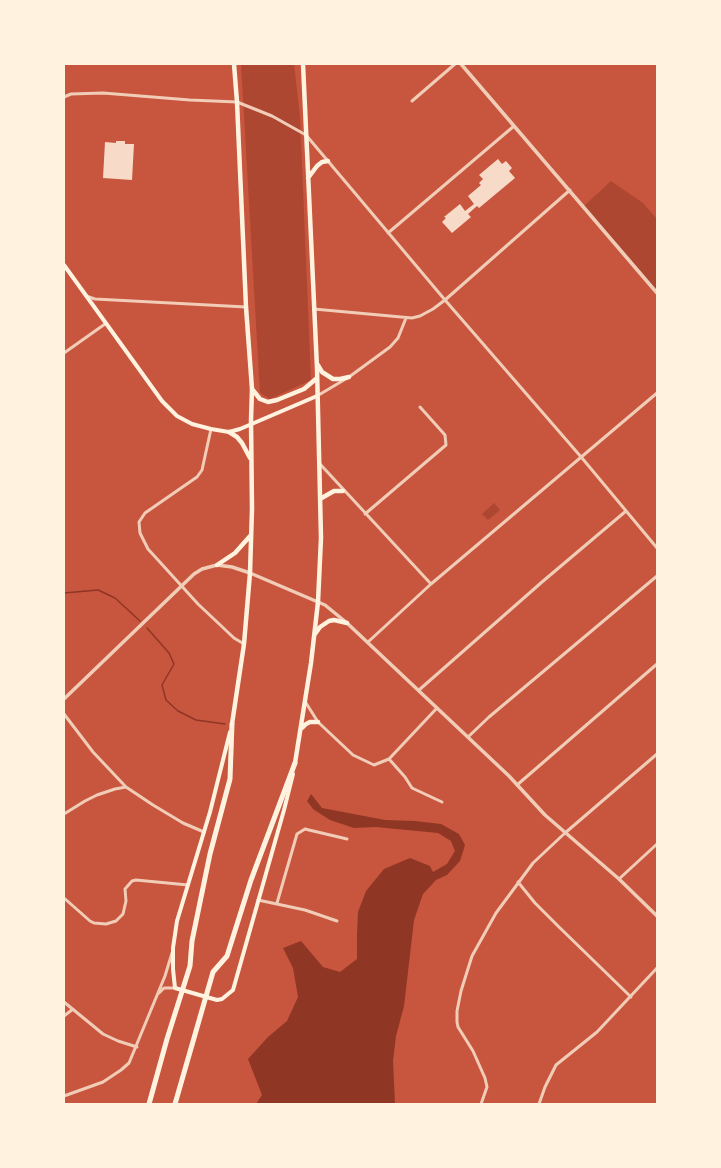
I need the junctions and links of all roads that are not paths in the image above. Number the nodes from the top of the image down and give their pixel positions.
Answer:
1 (234, 64) edge
2 (303, 64) edge
3 (455, 64) edge
4 (461, 64) edge
5 (64, 97) edge
6 (412, 101) dead end
7 (237, 102) junction
8 (514, 126) junction
9 (306, 135) junction
10 (328, 162) junction
11 (308, 178) junction
12 (570, 190) junction
13 (388, 233) junction
14 (64, 265) edge
15 (657, 293) edge
16 (86, 296) junction
17 (445, 300) junction
18 (246, 307) junction
19 (314, 309) junction
20 (406, 318) junction
21 (106, 324) junction
22 (64, 353) edge
23 (317, 363) junction
24 (350, 377) junction
25 (317, 378) junction
26 (252, 389) junction
27 (657, 393) edge
28 (317, 396) junction
29 (420, 407) dead end
30 (251, 425) junction
31 (211, 429) junction
32 (229, 432) junction
33 (582, 458) junction
34 (251, 460) junction
35 (320, 464) junction
36 (343, 490) junction
37 (320, 499) junction
38 (626, 511) junction
39 (365, 514) junction
40 (252, 535) junction
41 (657, 548) edge
42 (217, 565) junction
43 (250, 573) junction
44 (657, 576) edge
45 (431, 584) junction
46 (181, 586) junction
47 (318, 602) junction
48 (347, 623) junction
49 (314, 636) junction
50 (368, 642) junction
51 (244, 644) junction
52 (657, 664) edge
53 (419, 690) junction
54 (64, 699) edge
55 (306, 703) junction
56 (437, 708) junction
57 (64, 714) edge
58 (318, 722) junction
59 (232, 724) junction
60 (301, 730) junction
61 (468, 738) junction
62 (657, 754) edge
63 (389, 759) junction
64 (295, 763) junction
65 (517, 785) junction
66 (126, 787) junction
67 (442, 802) dead end
68 (64, 814) edge
69 (204, 832) junction
70 (565, 833) junction
71 (347, 839) dead end
72 (657, 844) edge
73 (619, 879) junction
74 (518, 882) junction
75 (188, 886) junction
76 (64, 898) edge
77 (258, 900) junction
78 (277, 903) junction
79 (657, 916) edge
80 (337, 921) dead end
81 (173, 948) junction
82 (657, 968) edge
83 (175, 988) junction
84 (157, 996) junction
85 (631, 997) junction
86 (64, 1002) edge
87 (73, 1009) junction
88 (64, 1016) edge
89 (137, 1047) junction
90 (64, 1096) edge
91 (148, 1104) edge
92 (174, 1104) edge
93 (480, 1104) edge
94 (539, 1104) edge

1 - 7 highway
2 - 9 highway
3 - 6 street
4 - 8 street
5 - 7 street
7 - 9 street
7 - 18 highway
8 - 12 street
8 - 13 street
9 - 10 street
9 - 11 highway
10 - 11 highway
10 - 13 street
11 - 19 highway
12 - 15 street
12 - 17 street
13 - 17 street
14 - 16 main road
16 - 18 street
16 - 21 main road
17 - 20 street
17 - 33 street
18 - 26 highway
19 - 20 street
19 - 23 highway
20 - 24 street
21 - 22 street
21 - 31 main road
23 - 24 highway
23 - 25 highway
24 - 28 street
25 - 26 highway
25 - 28 highway
26 - 30 highway
27 - 33 street
28 - 30 main road
28 - 35 highway
29 - 39 street
30 - 32 main road
30 - 34 highway
31 - 32 main road
31 - 46 street
32 - 34 highway
33 - 38 street
33 - 45 street
34 - 40 highway
35 - 36 street
35 - 37 highway
36 - 37 highway
36 - 39 street
37 - 47 highway
38 - 41 street
38 - 53 street
39 - 45 street
40 - 42 highway
40 - 43 highway
42 - 43 street
42 - 46 street
43 - 47 street
43 - 51 highway
44 - 61 street
45 - 50 street
46 - 51 street
46 - 54 street
47 - 48 street
47 - 49 highway
48 - 49 highway
48 - 50 street
49 - 55 highway
50 - 53 street
51 - 59 highway
52 - 65 street
53 - 56 street
55 - 58 street
55 - 60 highway
56 - 61 street
56 - 63 street
57 - 66 street
58 - 60 highway
58 - 63 street
59 - 69 main road
59 - 91 highway
60 - 64 highway
61 - 65 street
62 - 70 street
63 - 67 street
64 - 77 main road
64 - 92 highway
65 - 70 street
66 - 68 street
66 - 69 street
69 - 75 main road
70 - 73 street
70 - 74 street
71 - 78 street
72 - 73 street
73 - 79 street
74 - 85 street
74 - 93 street
75 - 76 street
75 - 81 main road
77 - 78 street
77 - 83 main road
78 - 80 street
81 - 83 main road
81 - 84 street
82 - 85 street
83 - 84 street
84 - 89 street
85 - 94 street
86 - 87 street
87 - 88 street
87 - 89 street
89 - 90 street

